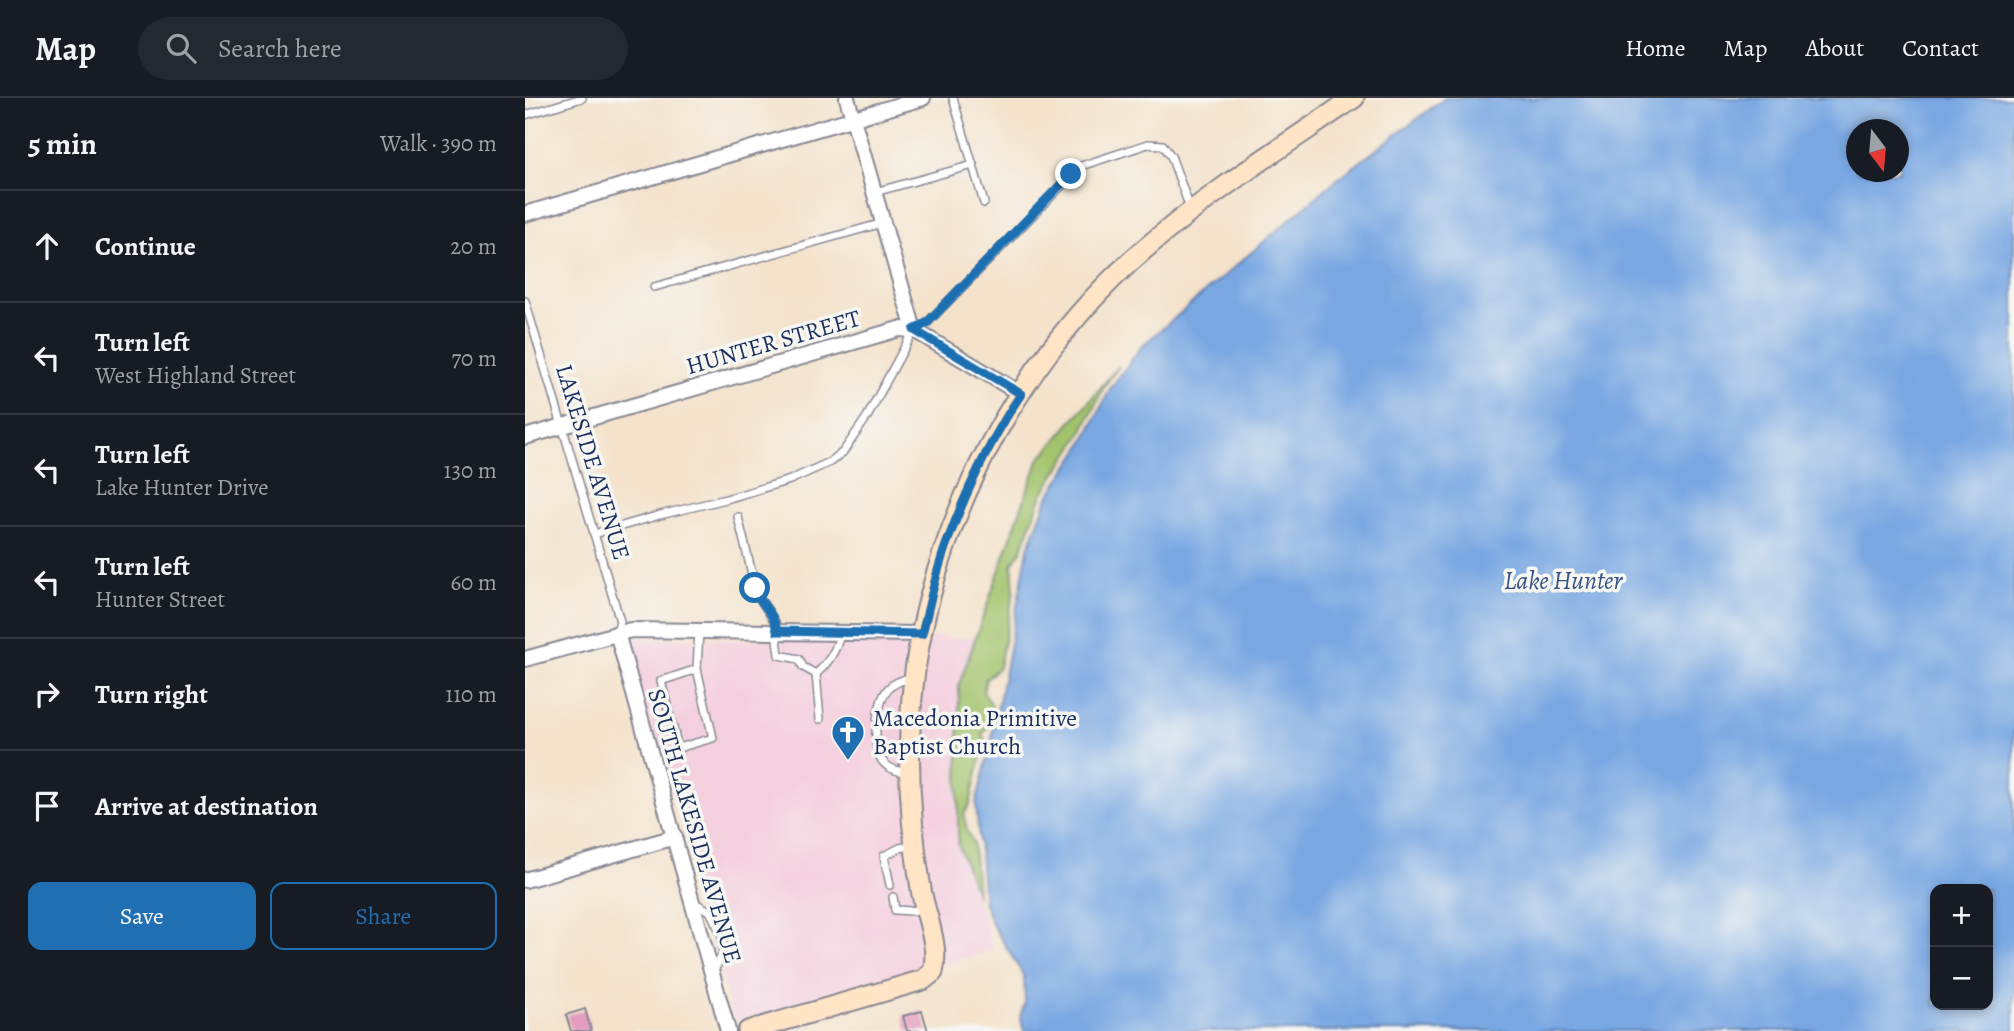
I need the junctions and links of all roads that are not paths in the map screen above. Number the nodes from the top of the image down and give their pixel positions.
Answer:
1 (582, 98) edge
2 (847, 98) edge
3 (923, 98) edge
4 (953, 98) edge
5 (1343, 101) edge
6 (525, 114) edge
7 (852, 118) junction
8 (973, 165) junction
9 (875, 192) junction
10 (984, 203) dead end
11 (1191, 211) junction
12 (525, 214) edge
13 (884, 223) junction
14 (654, 287) dead end
15 (525, 301) edge
16 (914, 330) junction
17 (1021, 394) junction
18 (562, 426) junction
19 (525, 437) edge
20 (738, 517) dead end
21 (594, 534) junction
22 (699, 631) junction
23 (777, 631) junction
24 (840, 632) junction
25 (617, 633) junction
26 (922, 634) junction
27 (525, 659) edge
28 (697, 669) junction
29 (816, 674) junction
30 (915, 677) junction
31 (820, 719) dead end
32 (877, 719) dead end
33 (876, 731) dead end
34 (909, 773) junction
35 (675, 836) junction
36 (915, 845) junction
37 (525, 880) edge
38 (890, 885) dead end
39 (893, 897) dead end
40 (925, 908) junction
41 (729, 1031) edge
42 (748, 1031) edge

1 - 6 lane
2 - 7 street
3 - 7 street
4 - 8 lane
5 - 11 street
7 - 9 street
7 - 12 street
8 - 9 lane
8 - 10 lane
9 - 13 street
11 - 16 lane
11 - 17 street
13 - 14 lane
13 - 16 street
15 - 18 lane, LAKESIDE AVENUE
16 - 17 street
16 - 18 street, HUNTER STREET
16 - 21 lane
17 - 26 street
18 - 19 street, HUNTER STREET
18 - 21 lane, LAKESIDE AVENUE
20 - 23 lane
21 - 25 lane, LAKESIDE AVENUE
22 - 23 street
22 - 25 street
22 - 28 lane
23 - 24 street
23 - 29 lane
24 - 26 street
24 - 29 lane
25 - 27 street
25 - 35 street, SOUTH LAKESIDE AVENUE
26 - 30 street
28 - 28 lane
29 - 31 lane
30 - 32 lane
30 - 34 street
33 - 34 lane
34 - 36 street
35 - 37 street
35 - 41 street, SOUTH LAKESIDE AVENUE
36 - 38 lane
36 - 40 street
39 - 40 lane
40 - 42 street

